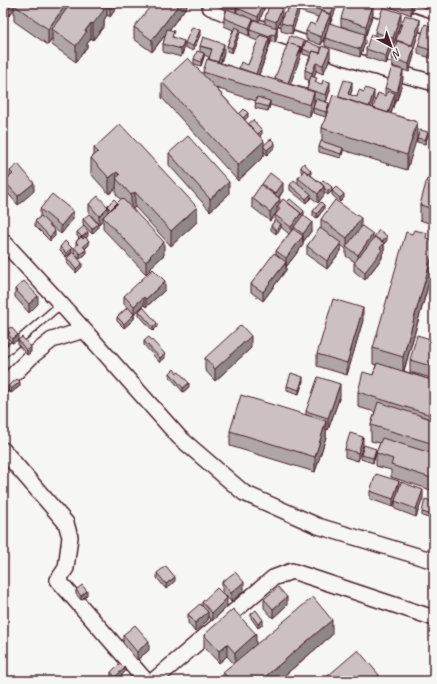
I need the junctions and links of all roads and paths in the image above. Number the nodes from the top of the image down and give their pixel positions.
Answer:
1 (362, 3) edge
2 (210, 8) dead end
3 (434, 28) edge
4 (434, 83) edge
5 (3, 241) edge
6 (61, 304) junction
7 (84, 330) junction
8 (3, 354) edge
9 (3, 385) edge
10 (3, 450) edge
11 (434, 560) edge
12 (434, 618) edge
13 (146, 681) edge
14 (154, 681) edge

1 - 3 street
2 - 4 street
5 - 6 street
6 - 7 street
6 - 8 lane
7 - 9 street
7 - 11 street
10 - 13 street
12 - 14 street

